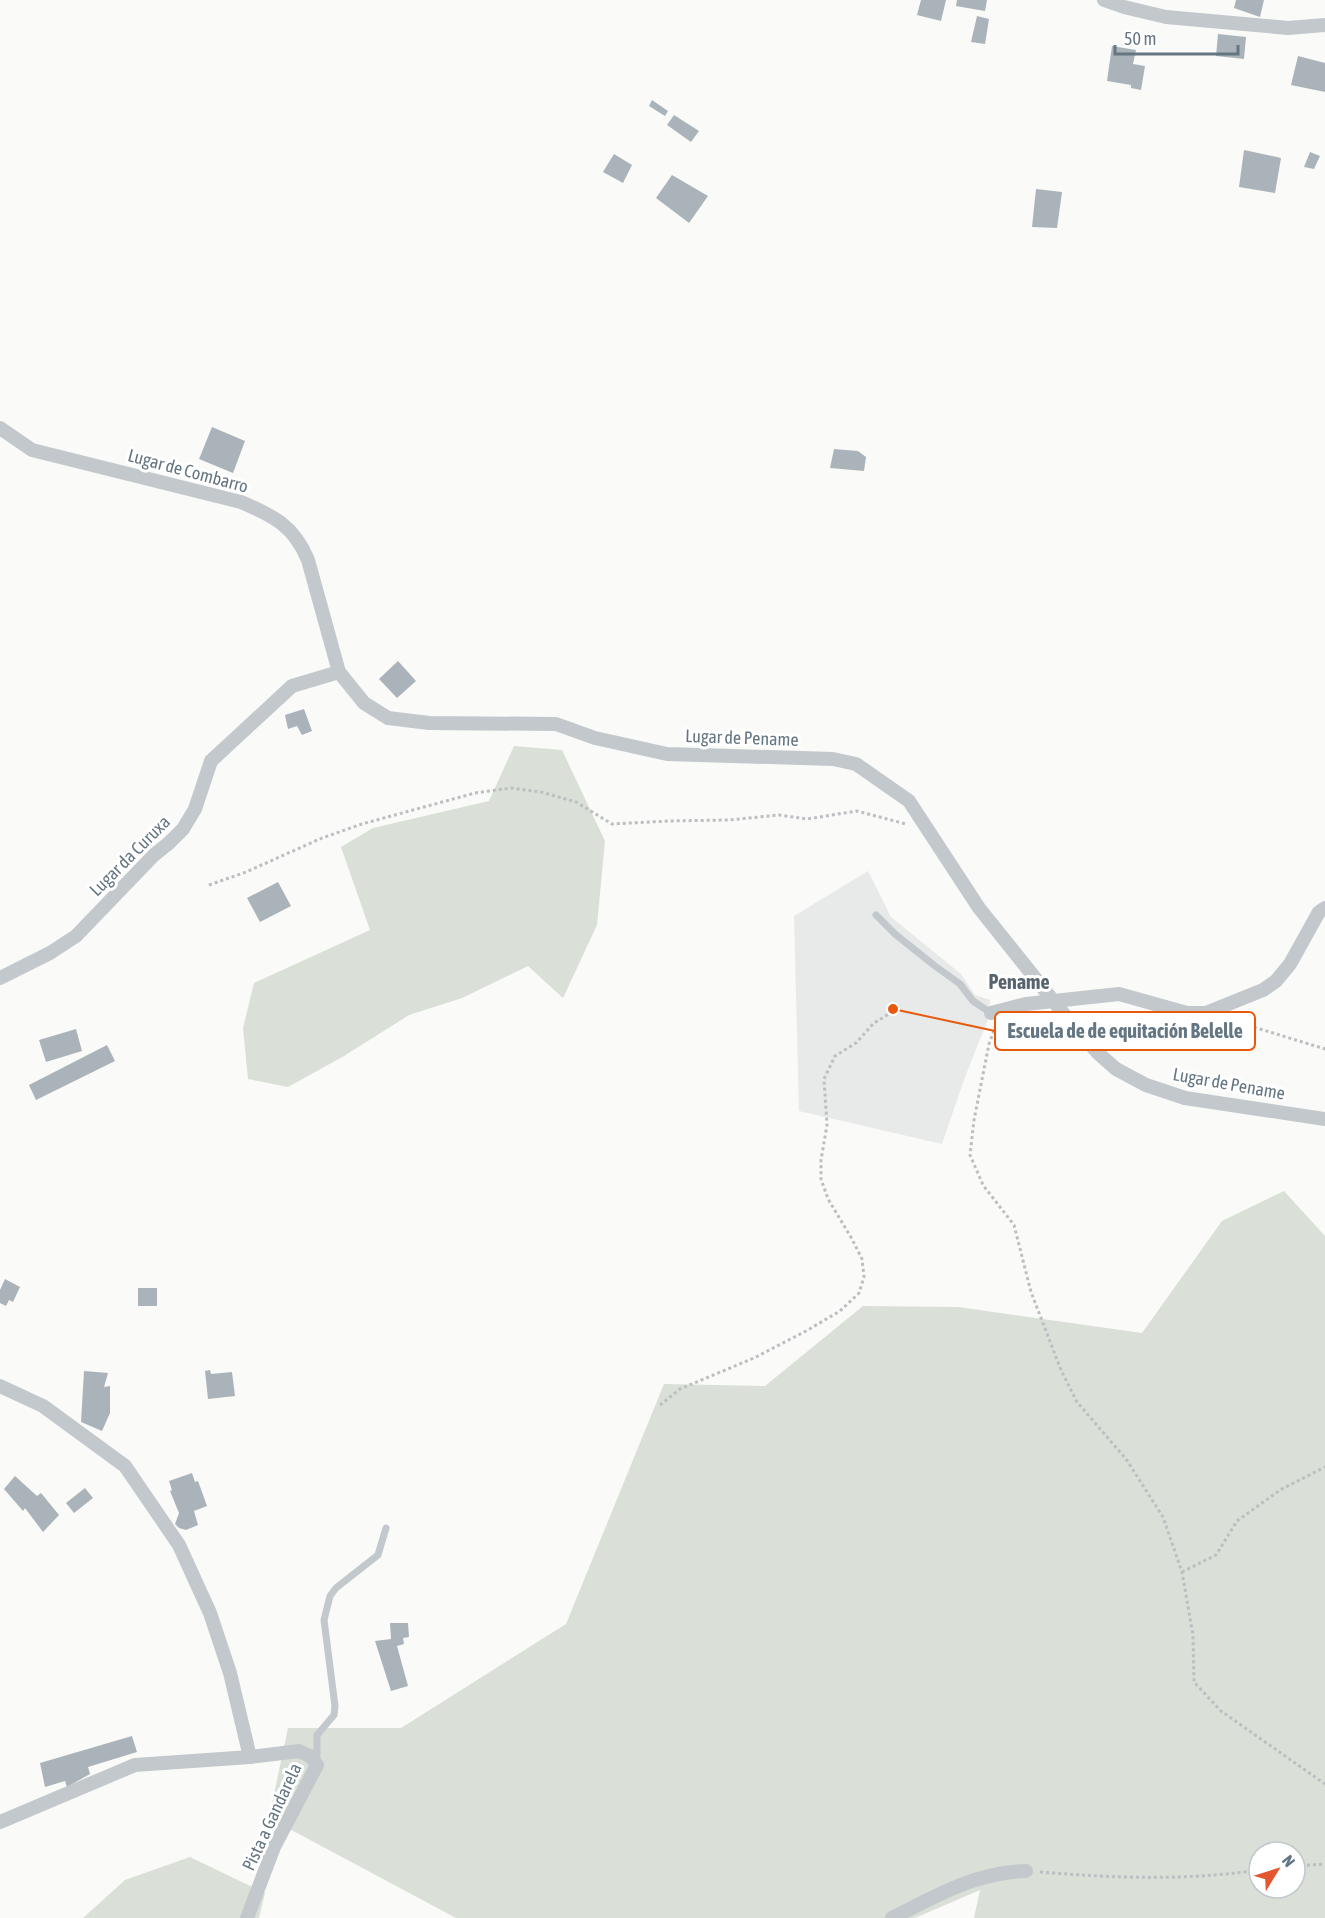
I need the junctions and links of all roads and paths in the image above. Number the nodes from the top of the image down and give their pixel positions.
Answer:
1 (1104, 0) edge
2 (1325, 25) edge
3 (0, 428) edge
4 (339, 672) junction
5 (908, 825) dead end
6 (209, 885) dead end
7 (1325, 908) edge
8 (876, 915) dead end
9 (0, 978) edge
10 (1052, 1001) junction
11 (997, 1011) junction
12 (892, 1012) dead end
13 (1206, 1013) junction
14 (1325, 1049) edge
15 (1325, 1119) edge
16 (0, 1386) edge
17 (660, 1405) dead end
18 (1325, 1467) edge
19 (386, 1528) dead end
20 (1182, 1572) junction
21 (250, 1757) junction
22 (317, 1765) junction
23 (1325, 1784) edge
24 (0, 1822) edge
25 (1325, 1864) edge
26 (1307, 1865) edge
27 (1026, 1871) joint
28 (1247, 1872) edge
29 (247, 1918) edge
30 (892, 1918) edge

1 - 2 street
3 - 4 street, Lugar de Combarro
4 - 9 street, Lugar da Curuxa
4 - 10 street, Lugar de Pename
5 - 6 path
7 - 13 street
8 - 11 lane
10 - 11 street
10 - 13 street
10 - 15 street, Lugar de Pename
11 - 20 path
12 - 17 path
13 - 14 path
16 - 21 street
18 - 20 path
19 - 22 lane
20 - 23 path
21 - 22 street, Pista a Gandarela
21 - 24 street, Pista a Gandarela
22 - 29 street, Pista a Gandarela
25 - 26 path
27 - 28 path
27 - 30 street

